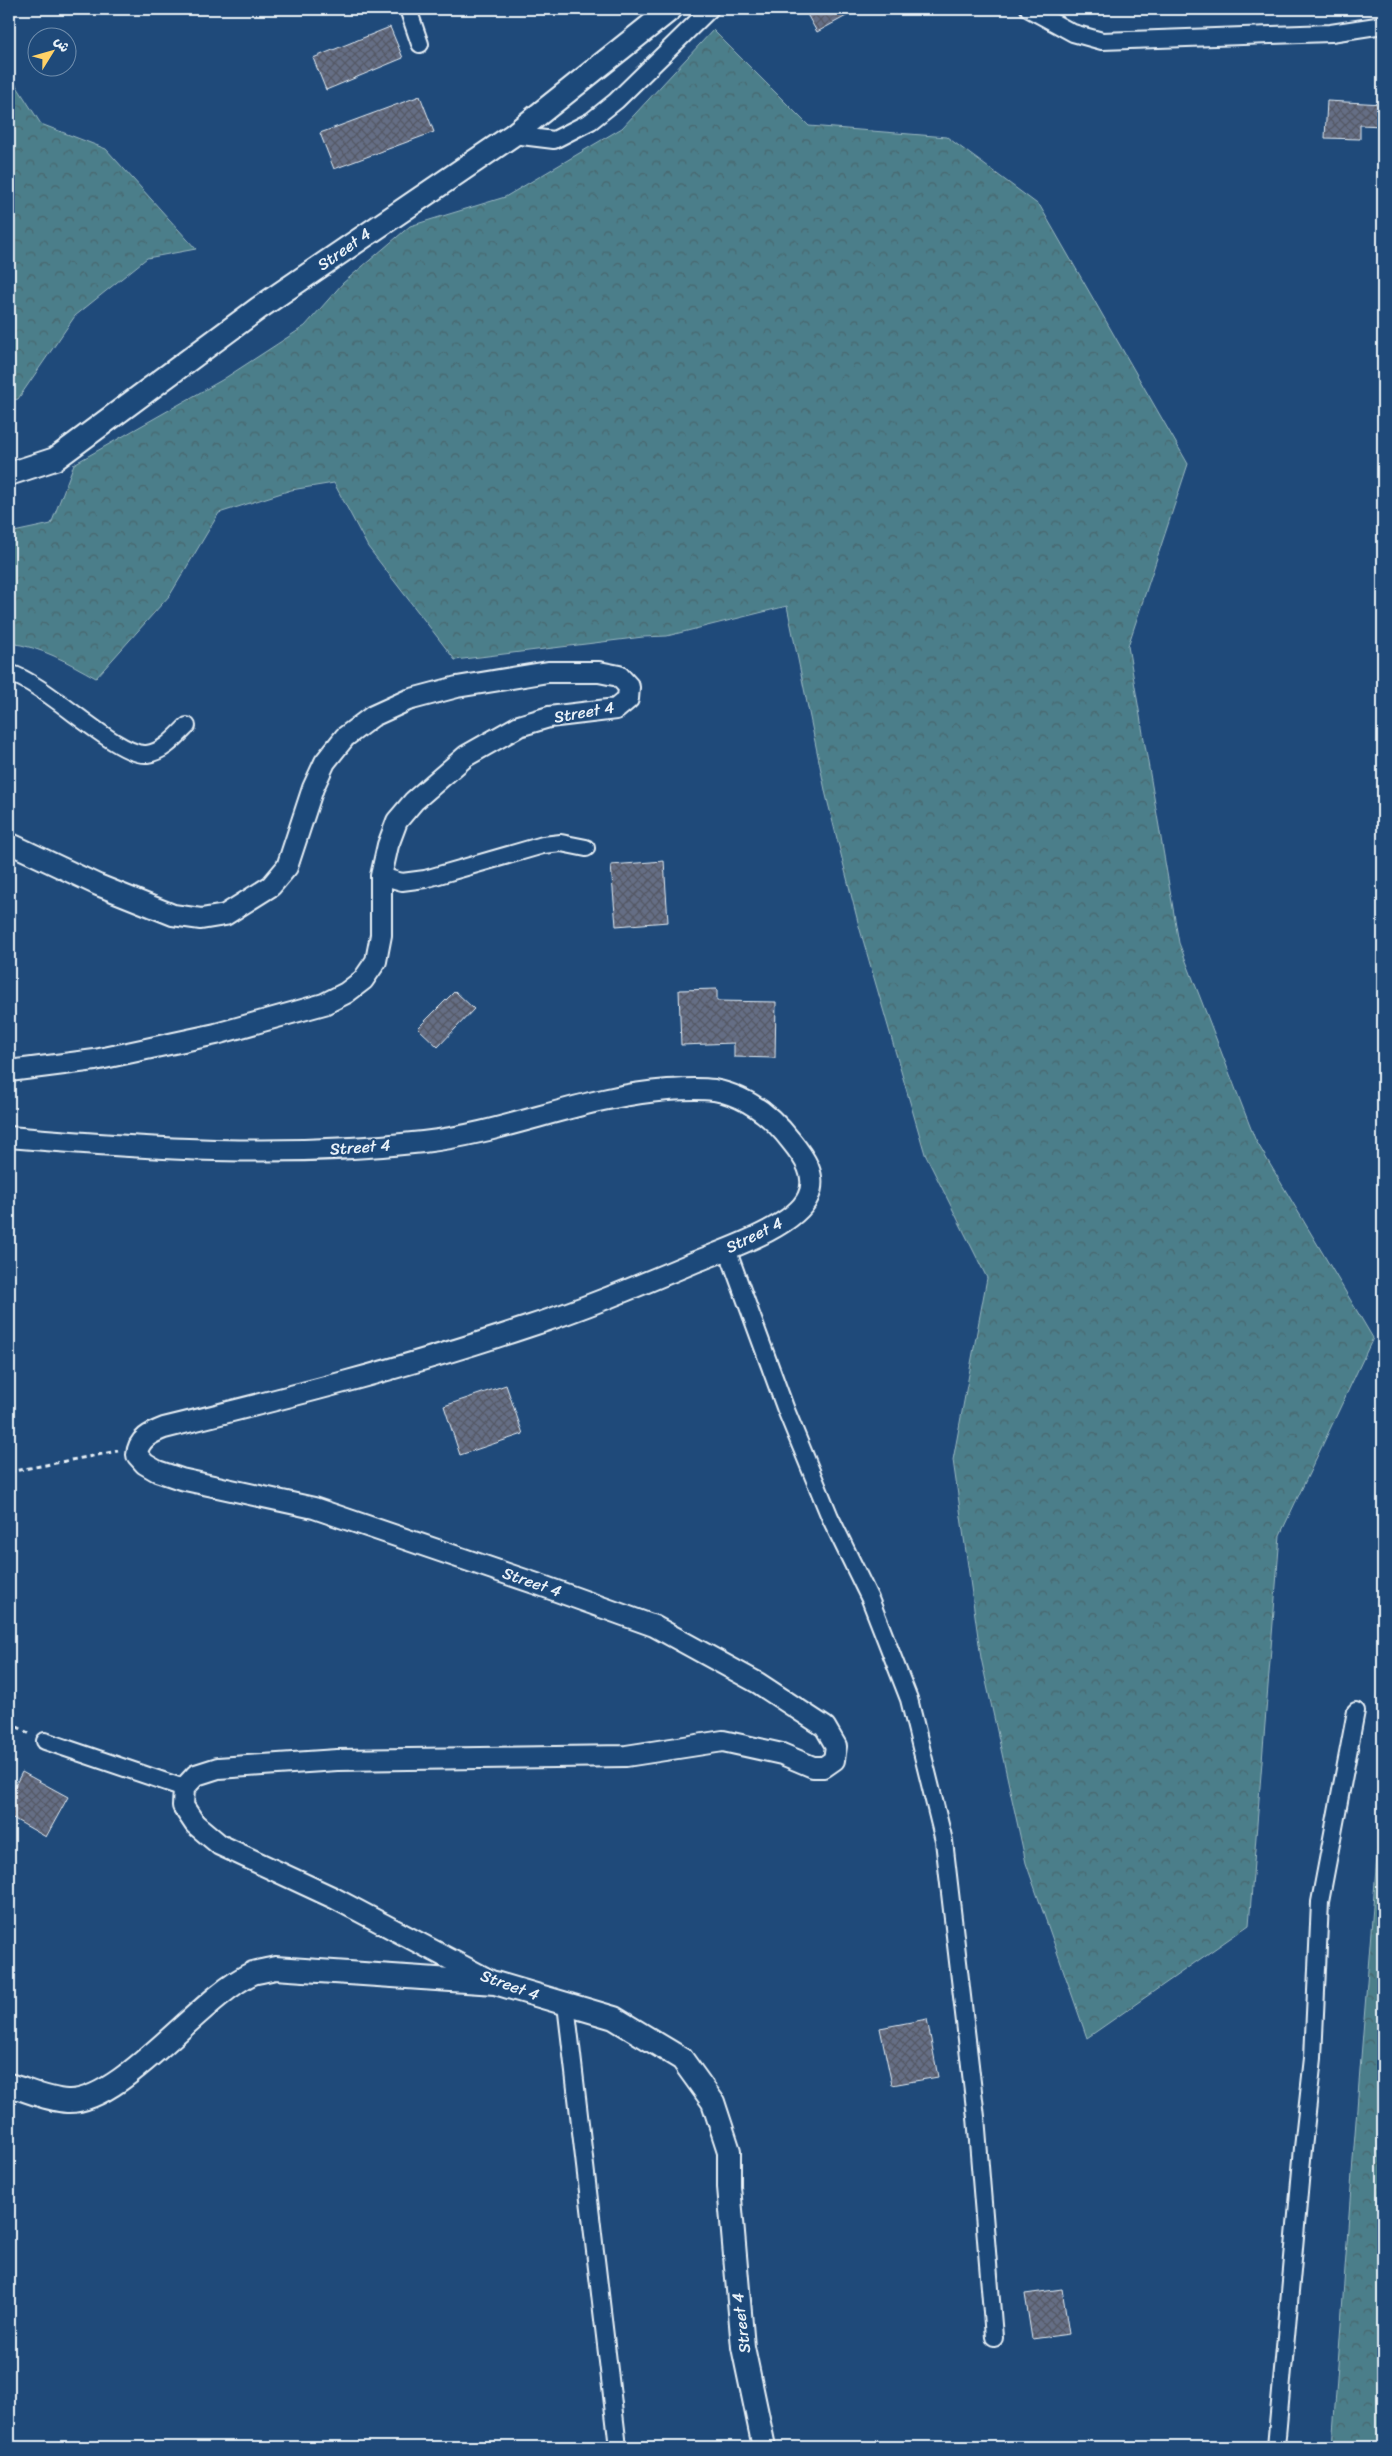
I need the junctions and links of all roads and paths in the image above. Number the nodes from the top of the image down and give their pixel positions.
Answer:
1 (408, 9) edge
2 (671, 9) edge
3 (710, 9) edge
4 (1029, 9) edge
5 (1058, 15) edge
6 (1383, 25) edge
7 (420, 44) dead end
8 (513, 135) junction
9 (9, 474) edge
10 (9, 673) edge
11 (187, 726) dead end
12 (9, 843) edge
13 (586, 848) dead end
14 (381, 876) junction
15 (9, 1071) edge
16 (9, 1137) edge
17 (727, 1249) junction
18 (138, 1447) junction
19 (9, 1472) edge
20 (1356, 1711) dead end
21 (9, 1722) edge
22 (45, 1742) joint
23 (184, 1788) junction
24 (495, 1983) junction
25 (566, 2004) junction
26 (9, 2084) edge
27 (994, 2337) dead end
28 (618, 2447) edge
29 (764, 2447) edge
30 (1276, 2447) edge

1 - 7 street
2 - 8 main road, Street 4
3 - 8 street
4 - 5 street
5 - 6 street
8 - 9 main road, Street 4
10 - 11 street
12 - 14 street, Street 4
13 - 14 street
14 - 15 street, Street 4
16 - 17 street, Street 4
17 - 18 street, Street 4
17 - 27 street
18 - 19 path
18 - 23 street, Street 4
20 - 30 street
21 - 22 path
22 - 23 street
23 - 24 street, Street 4
24 - 25 main road, Street 4
24 - 26 main road
25 - 28 street
25 - 29 main road, Street 4

